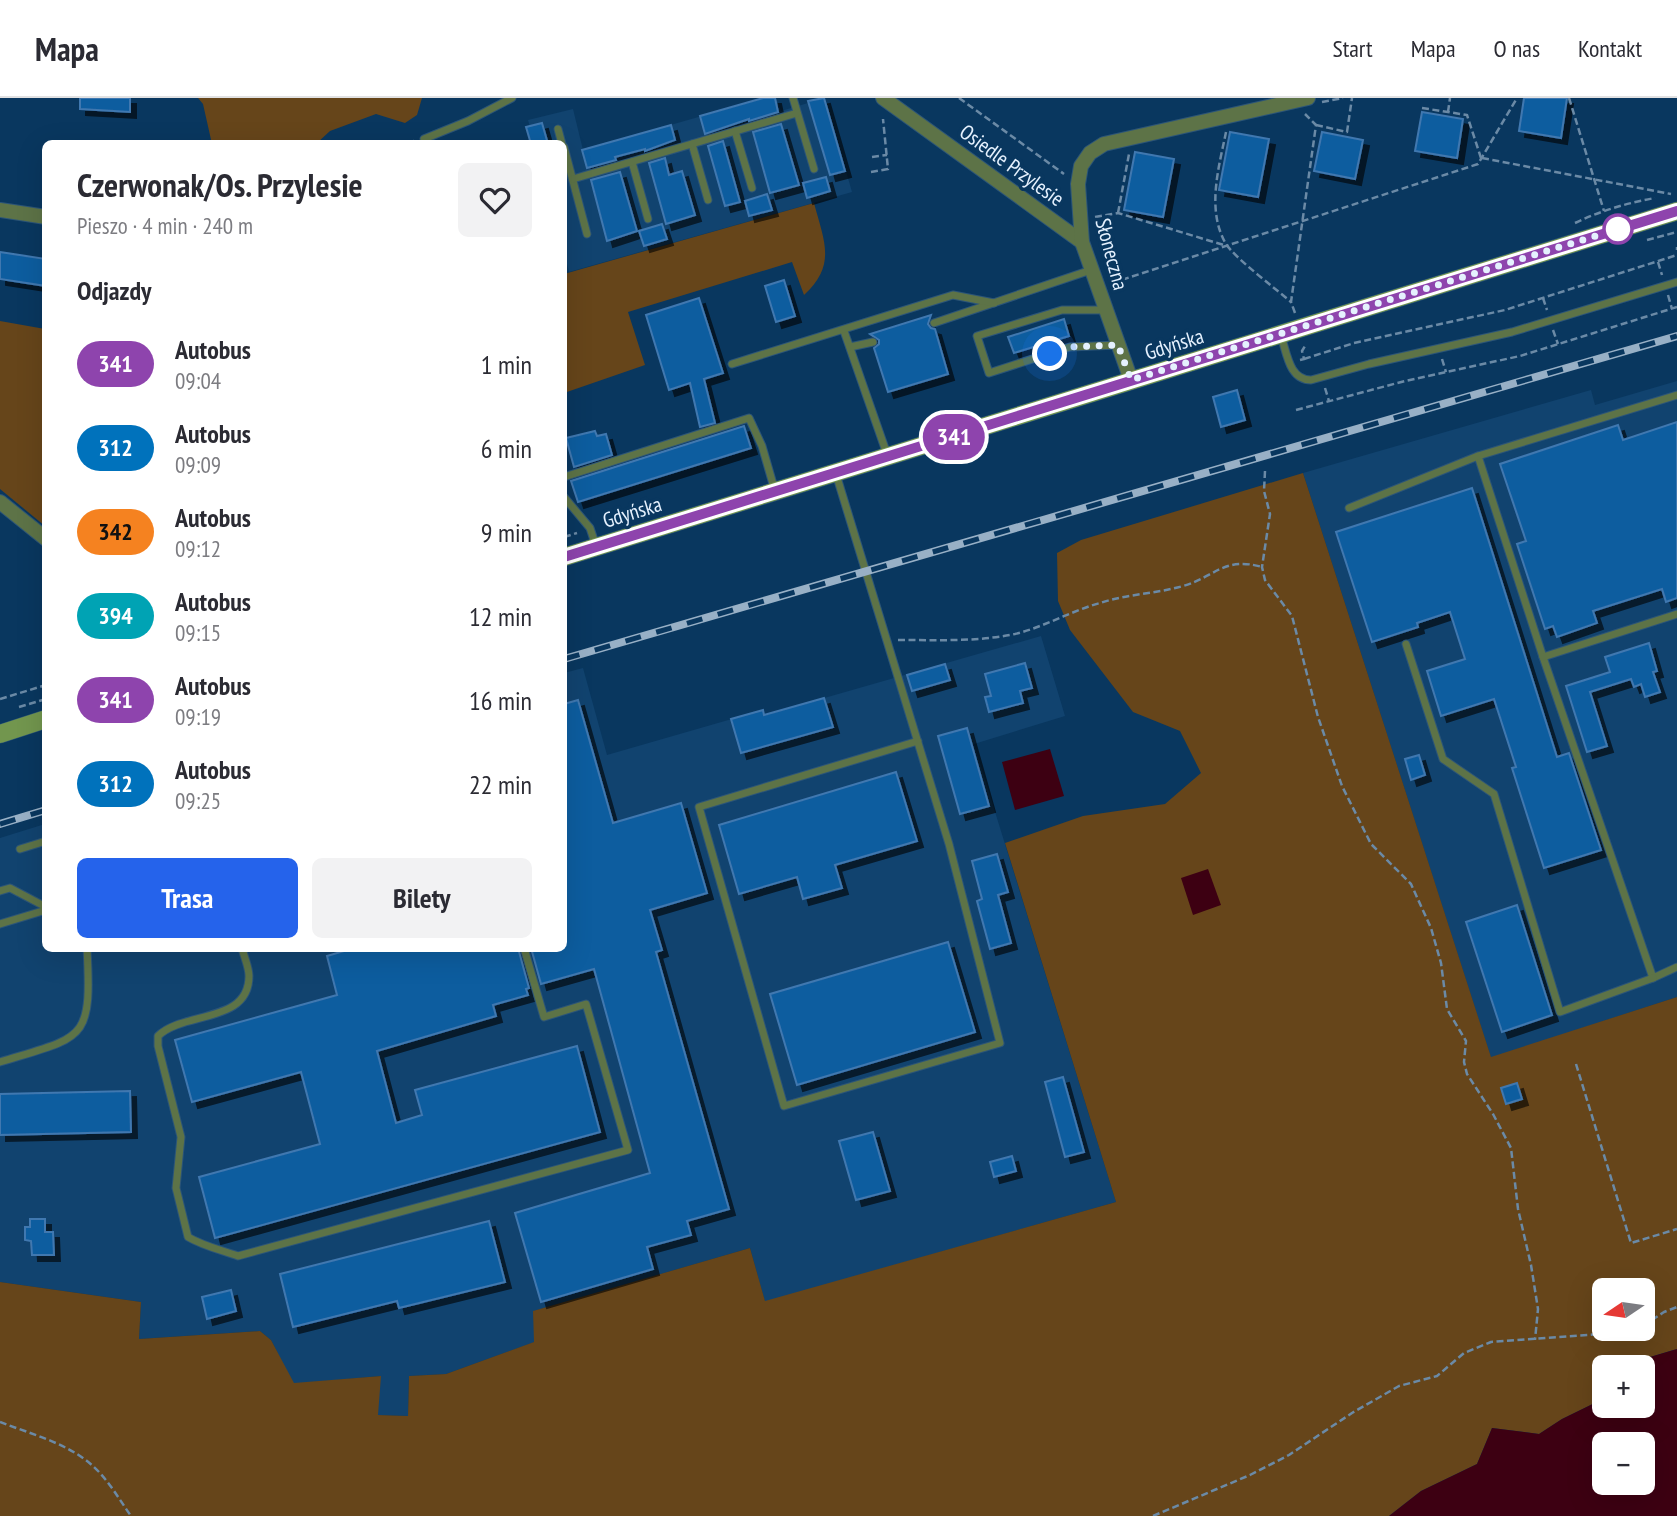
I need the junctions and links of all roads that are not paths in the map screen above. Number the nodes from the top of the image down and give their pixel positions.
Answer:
1 (512, 98) edge
2 (793, 98) edge
3 (883, 98) edge
4 (1309, 103) edge
5 (797, 113) junction
6 (558, 129) dead end
7 (735, 131) junction
8 (424, 139) dead end
9 (561, 140) edge
10 (692, 144) junction
11 (567, 159) edge
12 (632, 162) junction
13 (814, 169) dead end
14 (573, 179) junction
15 (752, 188) dead end
16 (708, 200) dead end
17 (1676, 203) edge
18 (0, 210) edge
19 (42, 216) edge
20 (648, 219) dead end
21 (587, 234) dead end
22 (1082, 242) junction
23 (1091, 270) junction
24 (1677, 282) edge
25 (994, 303) junction
26 (1106, 310) junction
27 (934, 323) dead end
28 (844, 331) junction
29 (1281, 335) junction
30 (873, 342) dead end
31 (1118, 345) junction
32 (850, 347) junction
33 (732, 364) dead end
34 (1131, 380) junction
35 (1677, 395) edge
36 (1478, 456) junction
37 (888, 458) junction
38 (836, 474) junction
39 (567, 476) edge
40 (775, 491) junction
41 (567, 501) edge
42 (0, 502) edge
43 (1349, 508) dead end
44 (42, 536) edge
45 (596, 547) junction
46 (567, 556) edge
47 (1677, 614) edge
48 (1406, 644) dead end
49 (1543, 657) junction
50 (42, 720) edge
51 (0, 734) edge
52 (918, 741) junction
53 (42, 842) edge
54 (20, 849) dead end
55 (0, 891) edge
56 (42, 906) edge
57 (42, 909) edge
58 (0, 924) edge
59 (87, 952) edge
60 (243, 952) edge
61 (525, 952) edge
62 (1677, 967) edge
63 (1653, 978) junction
64 (0, 1062) edge

1 - 8 lane
2 - 5 lane
3 - 22 street, Osiedle Przylesie
4 - 22 street, Słoneczna
5 - 7 lane
5 - 13 lane
6 - 9 lane
7 - 10 lane
7 - 15 lane
10 - 12 lane
10 - 16 lane
11 - 14 lane
12 - 14 lane
12 - 20 lane
14 - 21 lane
17 - 29 main road, Gdyńska
18 - 19 street
22 - 23 street, Słoneczna
23 - 25 lane
23 - 26 street, Słoneczna
24 - 29 lane
25 - 27 lane
25 - 28 lane
26 - 31 street, Słoneczna
26 - 31 lane
28 - 32 lane
28 - 33 lane
29 - 34 main road, Gdyńska
30 - 32 lane
31 - 34 street, Słoneczna
32 - 37 lane
34 - 37 main road, Gdyńska
35 - 36 lane
36 - 43 lane
36 - 49 lane
37 - 38 main road, Gdyńska
38 - 40 main road, Gdyńska
38 - 52 lane
39 - 40 lane
40 - 45 main road, Gdyńska
41 - 45 lane
42 - 44 street
45 - 46 main road, Gdyńska
47 - 49 lane
48 - 63 lane
49 - 63 lane
50 - 51 main road
52 - 52 lane
53 - 54 lane
55 - 56 lane
57 - 58 lane
59 - 64 lane
60 - 61 lane
62 - 63 lane

